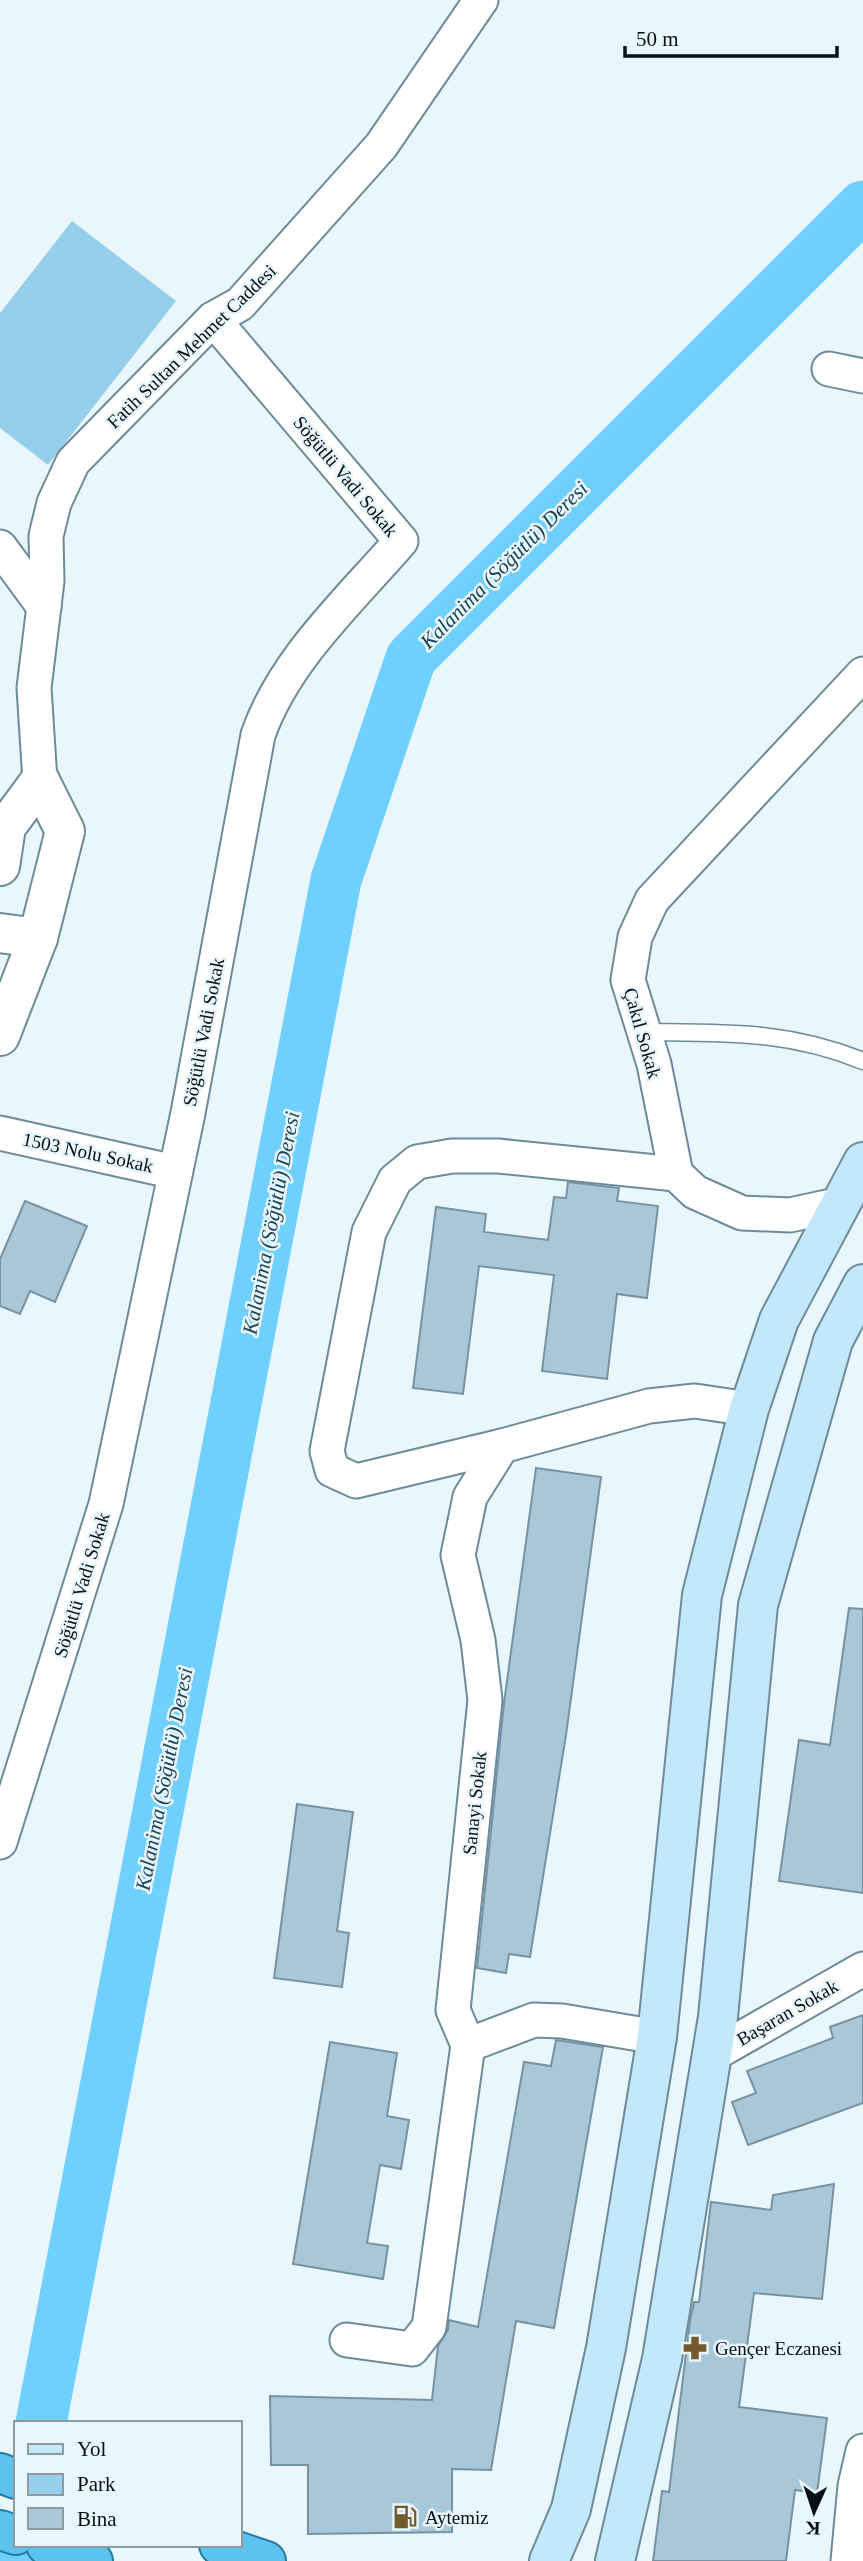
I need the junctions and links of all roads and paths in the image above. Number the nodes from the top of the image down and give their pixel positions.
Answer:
1 (481, 0) edge
2 (213, 319) junction
3 (829, 369) dead end
4 (863, 376) edge
5 (0, 547) edge
6 (44, 607) junction
7 (863, 674) edge
8 (40, 781) junction
9 (0, 803) edge
10 (0, 866) edge
11 (0, 933) edge
12 (38, 939) junction
13 (644, 1032) junction
14 (0, 1036) edge
15 (863, 1061) edge
16 (0, 1133) edge
17 (863, 1162) edge
18 (175, 1172) junction
19 (676, 1174) junction
20 (841, 1204) junction
21 (863, 1284) edge
22 (749, 1409) junction
23 (502, 1446) junction
24 (2, 1831) edge
25 (863, 1969) edge
26 (657, 2036) junction
27 (468, 2045) junction
28 (712, 2056) junction
29 (348, 2340) dead end
30 (863, 2451) edge
31 (52, 2547) edge
32 (93, 2561) edge
33 (549, 2561) edge
34 (615, 2561) edge
35 (848, 2561) edge

1 - 2 street, Fatih Sultan Mehmet Caddesi
2 - 6 street, Fatih Sultan Mehmet Caddesi
2 - 18 street, Söğütlü Vadi Sokak
3 - 4 street
5 - 6 street
6 - 8 street, Fatih Sultan Mehmet Caddesi
7 - 13 street, Çakıl Sokak
8 - 9 street
8 - 10 street
8 - 12 street
11 - 12 street
12 - 14 street
13 - 15 lane
13 - 19 street, Çakıl Sokak
16 - 18 street, 1503 Nolu Sokak
17 - 20 main road
18 - 24 street, Söğütlü Vadi Sokak
19 - 20 street
19 - 23 street
20 - 22 main road
21 - 28 main road
22 - 23 street
22 - 26 main road
23 - 27 street, Sanayi Sokak
25 - 28 street, Başaran Sokak
26 - 27 street
26 - 33 main road
27 - 29 street
28 - 34 main road
30 - 35 street
31 - 32 highway

